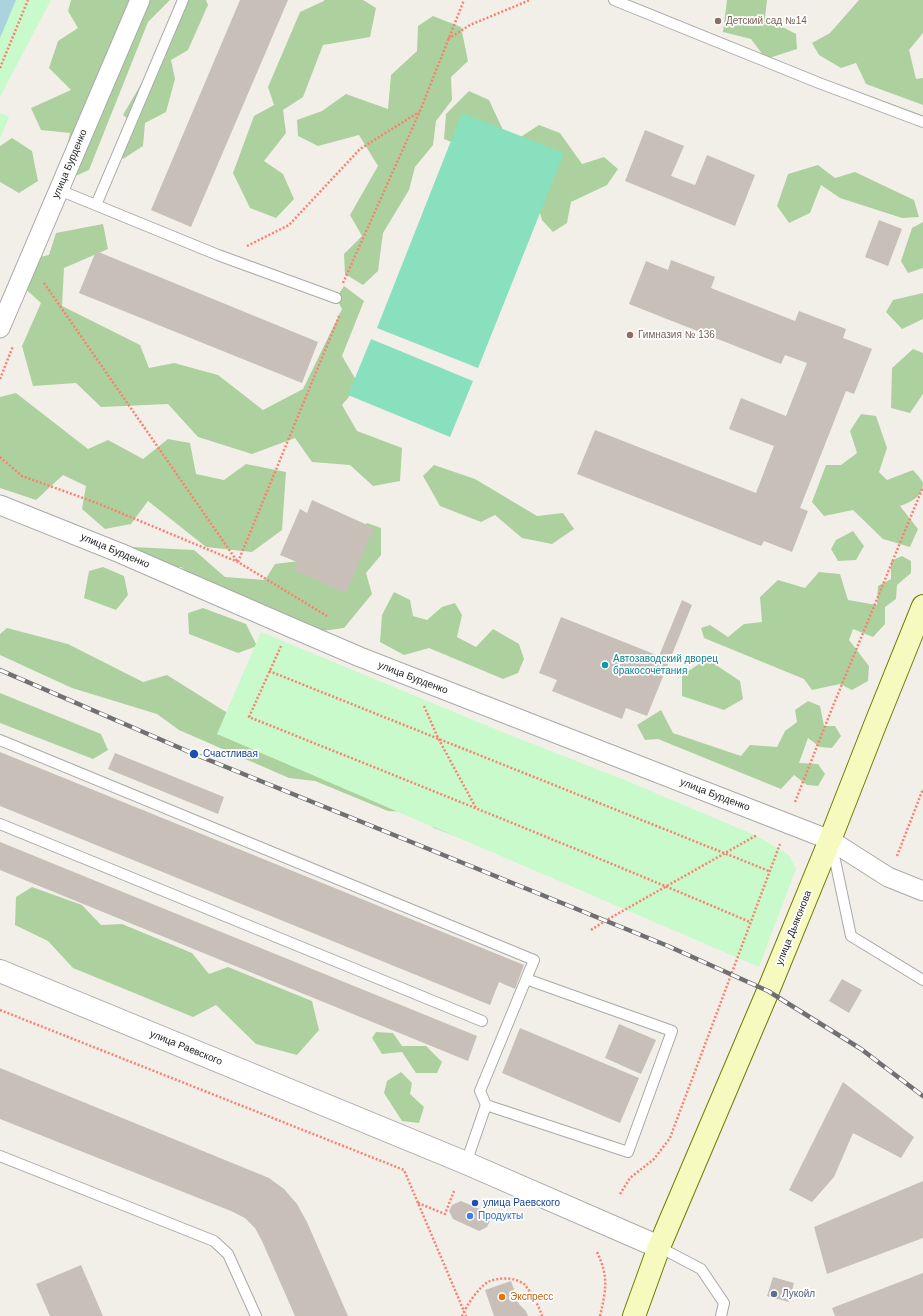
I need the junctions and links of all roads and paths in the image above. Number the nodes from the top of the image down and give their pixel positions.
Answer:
1 (28, 0) edge
2 (140, 0) edge
3 (183, 0) edge
4 (464, 0) edge
5 (530, 0) edge
6 (614, 0) edge
7 (448, 40) junction
8 (0, 68) edge
9 (420, 111) junction
10 (923, 122) edge
11 (59, 190) junction
12 (96, 205) junction
13 (218, 255) junction
14 (40, 276) dead end
15 (336, 298) junction
16 (0, 328) edge
17 (0, 457) edge
18 (923, 487) edge
19 (0, 505) edge
20 (238, 562) junction
21 (923, 606) edge
22 (332, 620) dead end
23 (290, 628) junction
24 (269, 671) junction
25 (410, 677) junction
26 (438, 738) junction
27 (0, 740) edge
28 (923, 789) edge
29 (476, 808) junction
30 (791, 816) junction
31 (0, 824) edge
32 (830, 840) junction
33 (726, 852) junction
34 (769, 870) junction
35 (888, 877) junction
36 (667, 886) junction
37 (923, 891) edge
38 (750, 922) junction
39 (591, 930) dead end
40 (0, 971) edge
41 (526, 979) junction
42 (923, 980) edge
43 (0, 1010) edge
44 (482, 1021) dead end
45 (486, 1105) junction
46 (0, 1156) edge
47 (466, 1163) junction
48 (454, 1191) dead end
49 (620, 1194) dead end
50 (417, 1203) junction
51 (659, 1248) junction
52 (597, 1252) dead end
53 (464, 1311) junction
54 (256, 1316) edge
55 (462, 1316) edge
56 (466, 1316) edge
57 (542, 1316) edge
58 (600, 1316) edge
59 (634, 1316) edge
60 (721, 1316) edge

1 - 8 path
2 - 11 street, улица Бурденко
3 - 12 lane
4 - 7 path
5 - 7 path
6 - 10 lane
7 - 9 path
9 - 13 path
9 - 15 path
11 - 12 lane
11 - 16 street, улица Бурденко
12 - 13 lane
13 - 15 lane
14 - 20 path
15 - 20 path
17 - 20 path
18 - 30 path
19 - 23 street, улица Бурденко
20 - 22 path
21 - 32 main road, улица Дьяконова
23 - 24 path
23 - 25 street, улица Бурденко
24 - 26 path
24 - 29 path
25 - 26 path
25 - 30 street, улица Бурденко
26 - 29 path
26 - 33 path
27 - 41 lane
28 - 35 path
29 - 36 path
30 - 32 street, улица Бурденко
30 - 33 path
30 - 34 path
31 - 44 lane
32 - 35 street, улица Бурденко
32 - 42 lane
32 - 51 main road, улица Дьяконова
33 - 34 path
33 - 36 path
34 - 38 path
35 - 37 street, улица Бурденко
36 - 38 path
36 - 39 path
38 - 49 path
40 - 47 street, улица Раевского
41 - 45 lane
41 - 45 lane
43 - 50 path
45 - 47 lane
46 - 54 lane
47 - 51 street, улица Раевского
48 - 50 path
50 - 53 path
51 - 59 main road, улица Дьяконова
51 - 60 lane
52 - 58 path
53 - 55 path
53 - 56 path
53 - 57 path

